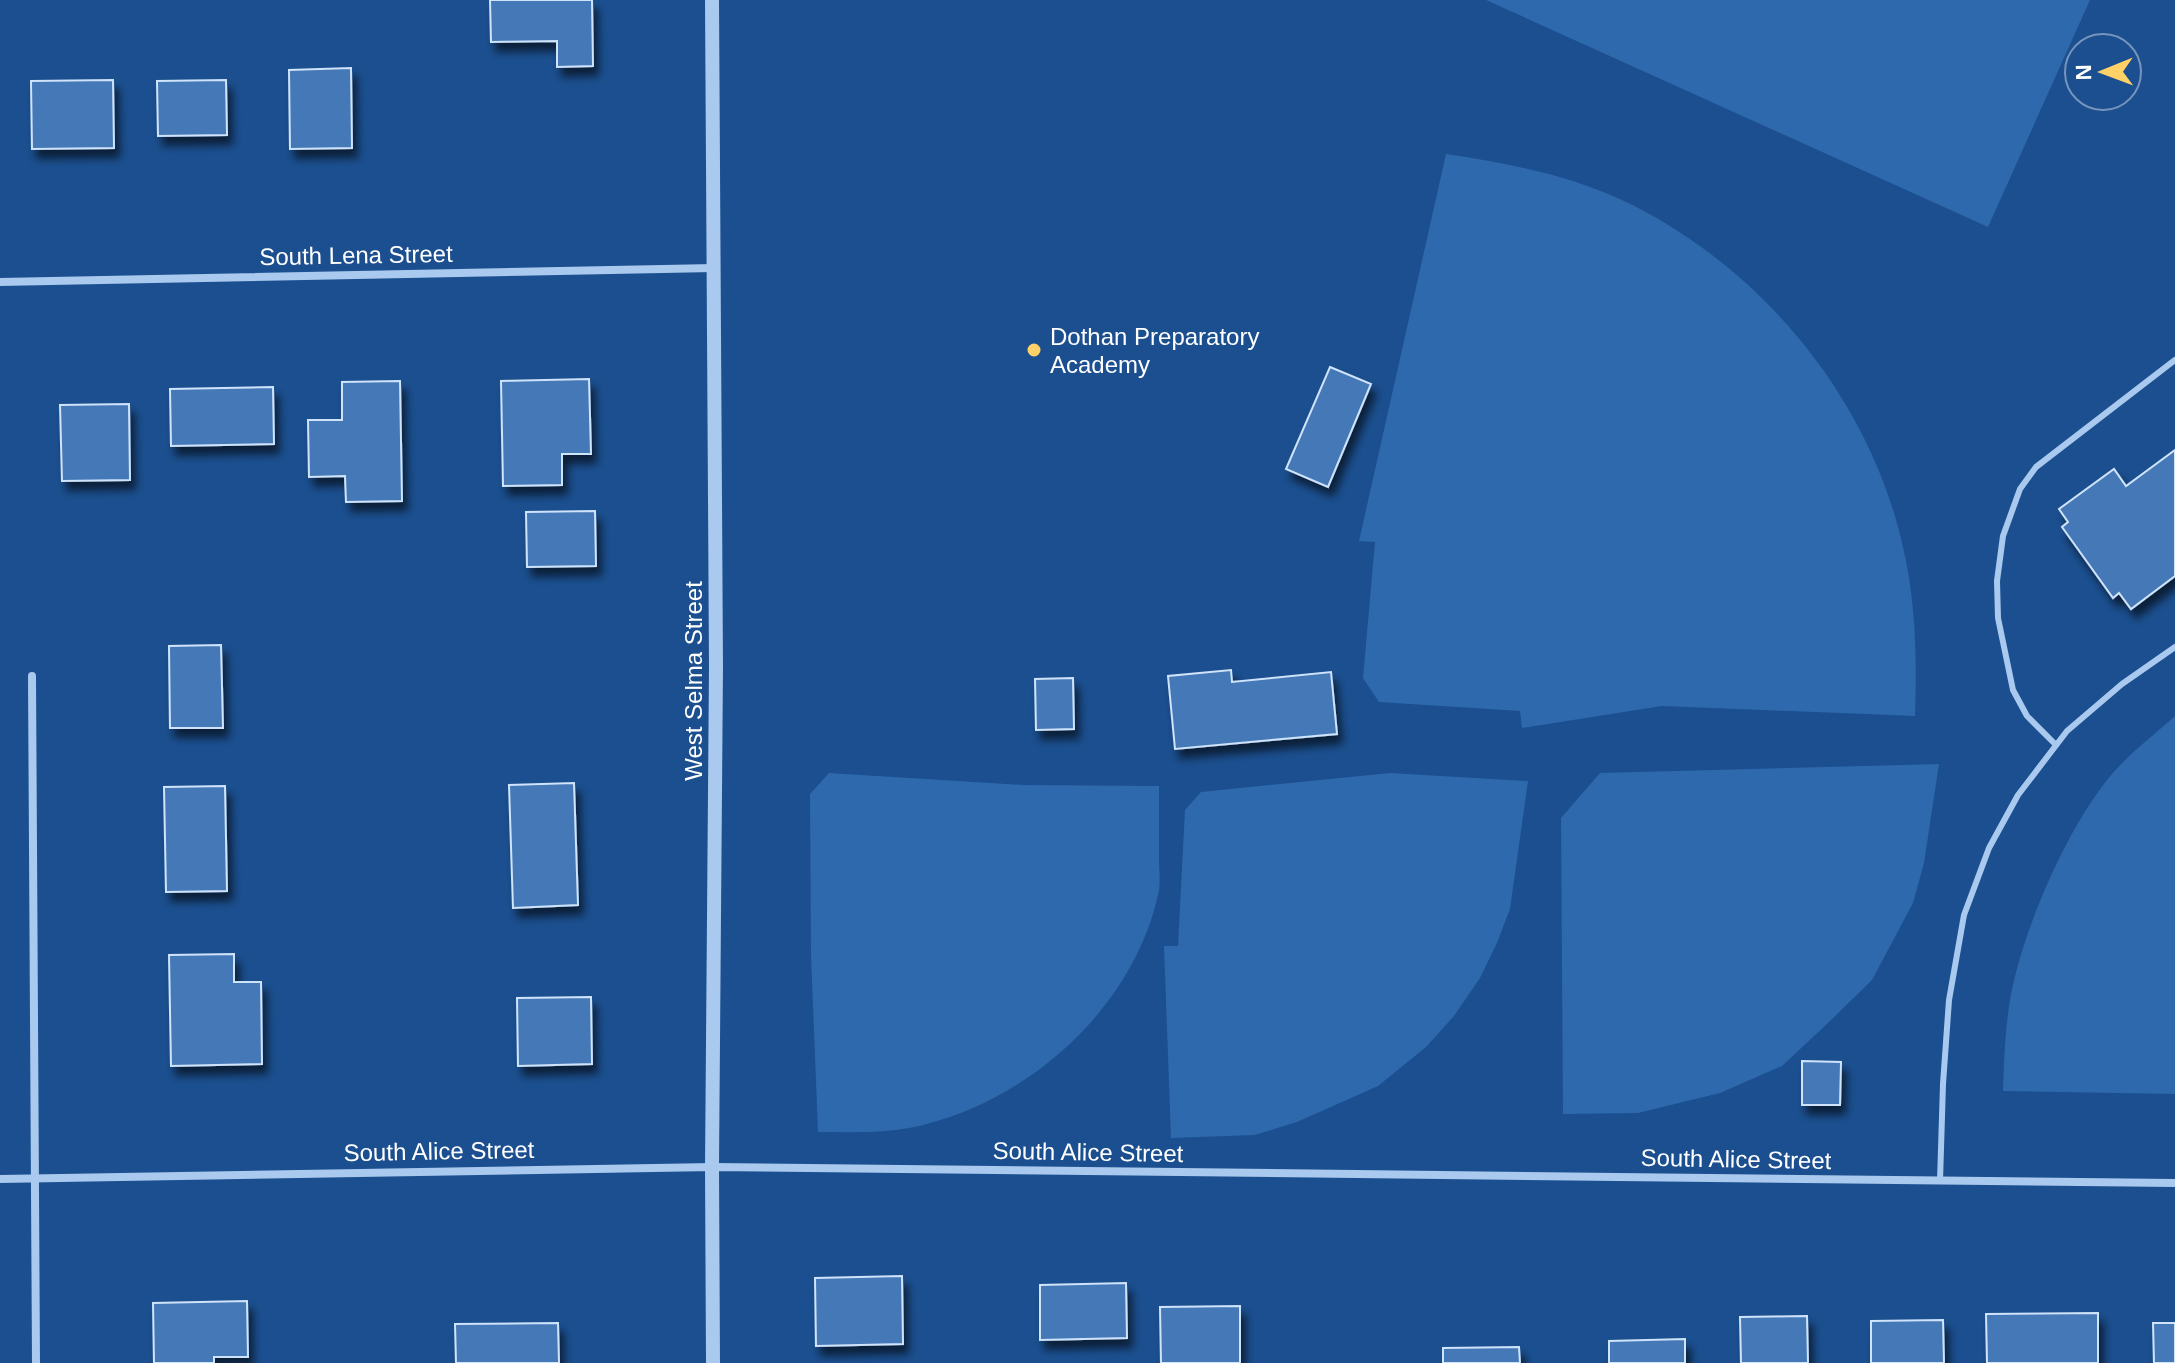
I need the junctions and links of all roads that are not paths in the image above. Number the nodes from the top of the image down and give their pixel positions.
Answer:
1 (712, 0) edge
2 (714, 268) junction
3 (0, 282) edge
4 (2175, 360) edge
5 (2175, 647) edge
6 (32, 676) dead end
7 (2056, 745) junction
8 (712, 1167) junction
9 (35, 1177) junction
10 (0, 1179) edge
11 (1940, 1181) junction
12 (2175, 1183) edge
13 (36, 1363) edge
14 (713, 1363) edge

1 - 2 street, West Selma Street
2 - 3 street, South Lena Street
2 - 8 street, West Selma Street
4 - 7 lane
5 - 7 lane
6 - 9 street
7 - 11 lane
8 - 9 street, South Alice Street
8 - 11 street, South Alice Street
8 - 14 street, West Selma Street
9 - 10 street, South Alice Street
9 - 13 street
11 - 12 street, South Alice Street

